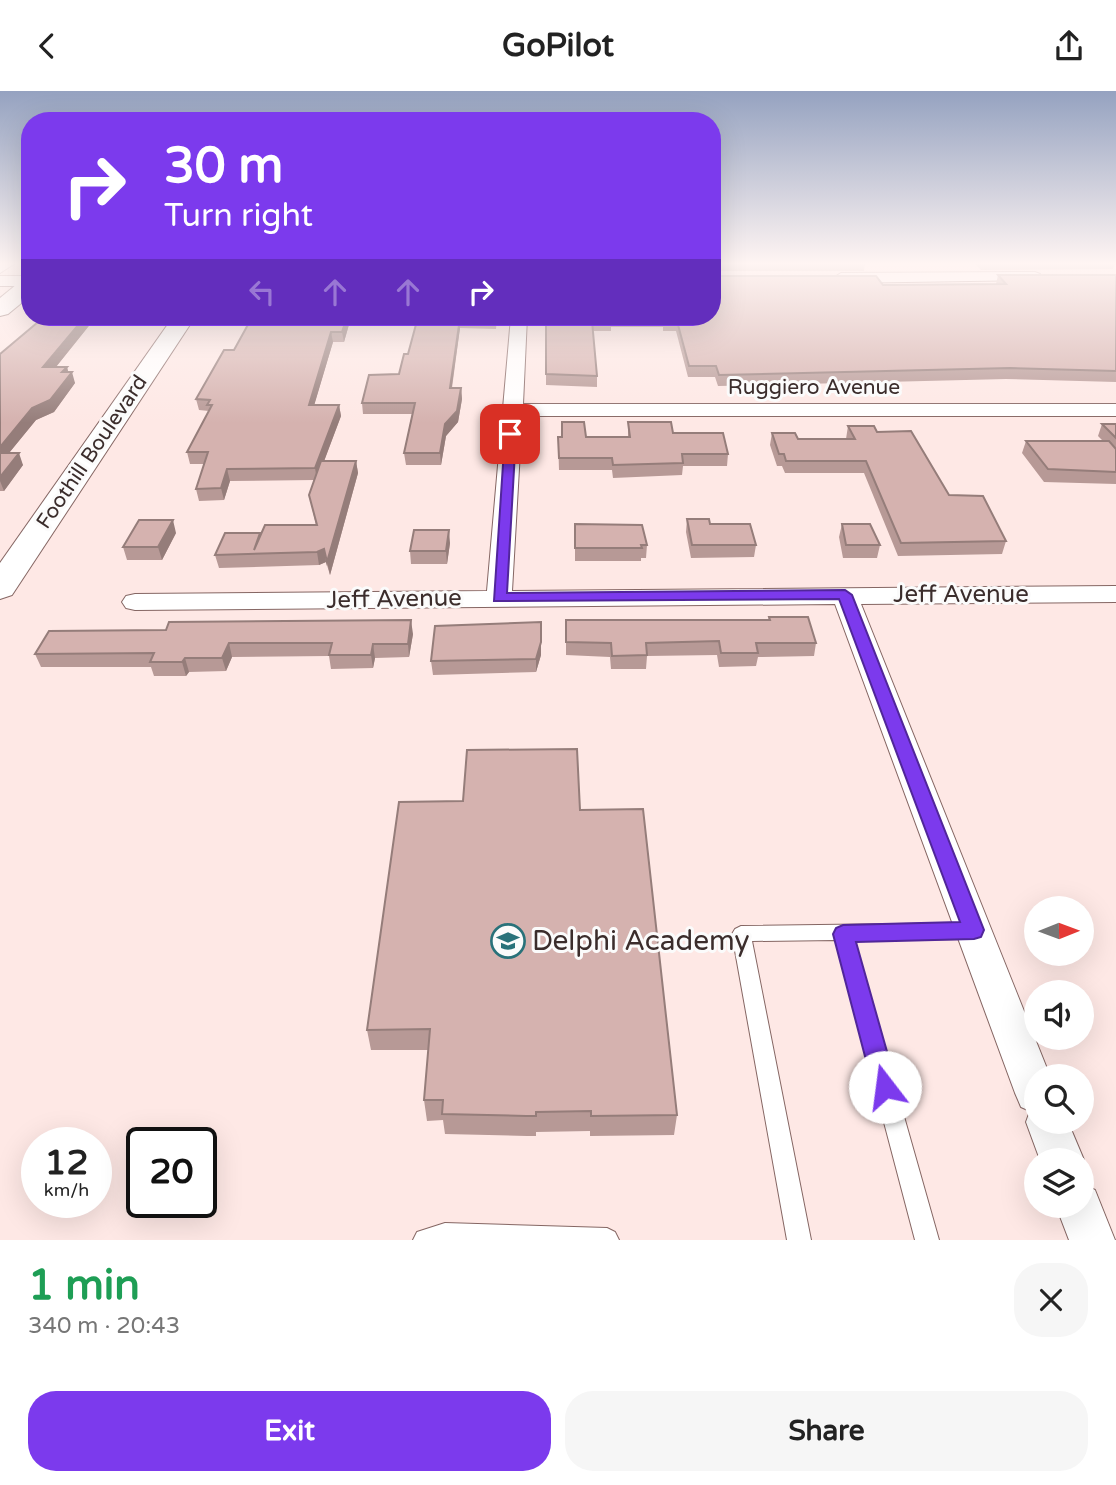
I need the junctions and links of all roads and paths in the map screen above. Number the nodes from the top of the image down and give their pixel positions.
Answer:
1 (178, 326) edge
2 (518, 326) edge
3 (512, 409) junction
4 (1116, 410) edge
5 (0, 588) edge
6 (1116, 594) edge
7 (845, 595) junction
8 (499, 598) junction
9 (135, 602) dead end
10 (974, 930) junction
11 (843, 934) junction
12 (1025, 1064) edge
13 (1084, 1218) edge
14 (425, 1240) edge
15 (607, 1240) edge
16 (799, 1240) edge
17 (927, 1240) edge
18 (1092, 1240) edge

1 - 5 main road, Foothill Boulevard
2 - 3 street
3 - 4 street, Ruggiero Avenue
3 - 8 street
6 - 7 street, Jeff Avenue
7 - 8 street, Jeff Avenue
7 - 10 street
8 - 9 street, Jeff Avenue
10 - 11 lane
10 - 12 street
11 - 16 lane
11 - 17 lane
13 - 18 street
14 - 15 lane

